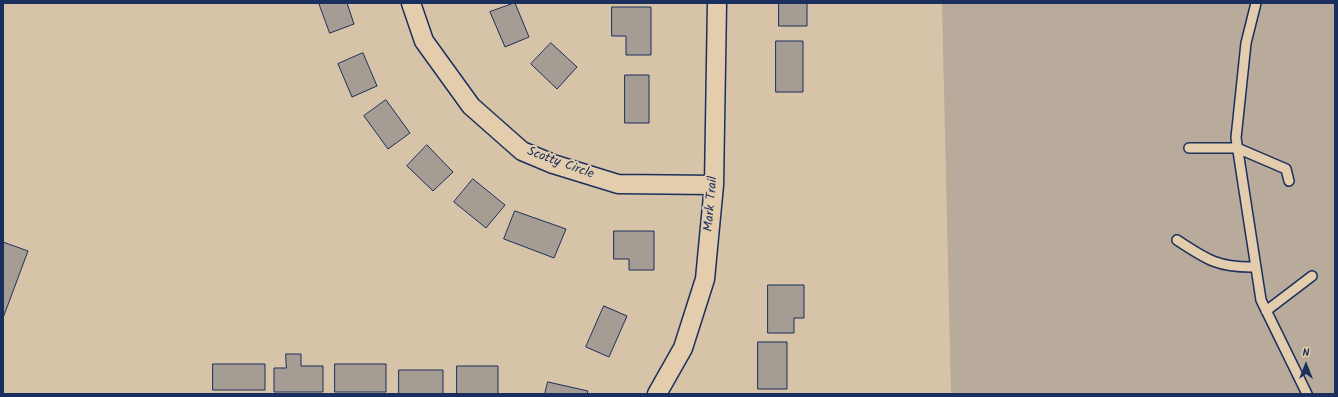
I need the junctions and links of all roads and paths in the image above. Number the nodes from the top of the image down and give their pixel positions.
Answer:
1 (411, 3) edge
2 (717, 3) edge
3 (1256, 3) edge
4 (1190, 148) dead end
5 (1237, 148) junction
6 (1289, 181) dead end
7 (714, 185) junction
8 (1177, 240) dead end
9 (1256, 267) junction
10 (1312, 276) dead end
11 (1266, 311) junction
12 (657, 394) edge
13 (1307, 394) edge

1 - 7 street, Scotty Circle
2 - 7 street, Mark Trail
3 - 5 lane
4 - 5 lane
5 - 6 lane
5 - 9 lane
7 - 12 street, Mark Trail
8 - 9 lane
9 - 11 lane
10 - 11 lane
11 - 13 lane

